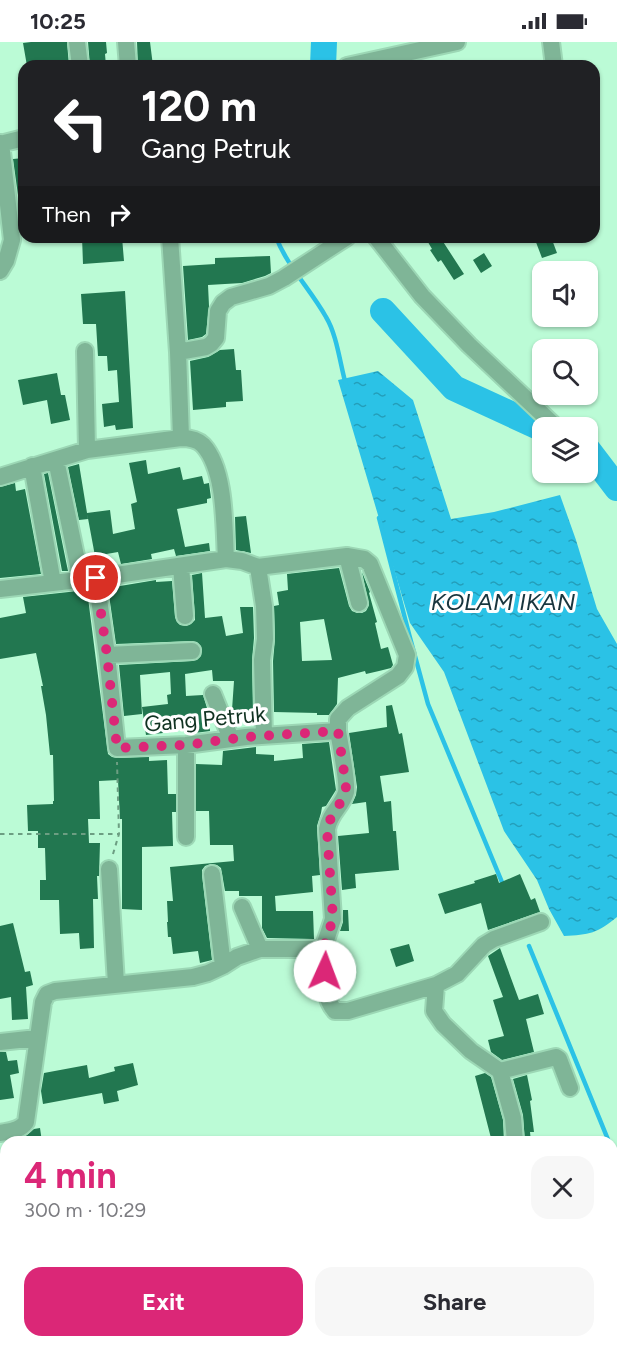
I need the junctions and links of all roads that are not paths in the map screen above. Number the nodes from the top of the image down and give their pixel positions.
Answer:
1 (77, 42) edge
2 (126, 42) edge
3 (457, 42) edge
4 (551, 42) edge
5 (79, 60) edge
6 (128, 60) edge
7 (383, 60) edge
8 (553, 60) edge
9 (18, 140) edge
10 (1, 144) edge
11 (171, 243) edge
12 (338, 243) edge
13 (381, 243) edge
14 (0, 271) edge
15 (85, 351) dead end
16 (178, 352) junction
17 (544, 417) edge
18 (181, 438) junction
19 (87, 450) junction
20 (56, 460) junction
21 (32, 466) junction
22 (0, 477) edge
23 (347, 556) junction
24 (226, 559) junction
25 (181, 566) junction
26 (258, 567) junction
27 (88, 579) junction
28 (53, 583) junction
29 (0, 589) edge
30 (359, 603) dead end
31 (185, 616) dead end
32 (192, 651) dead end
33 (107, 655) junction
34 (213, 694) dead end
35 (338, 731) junction
36 (264, 736) junction
37 (231, 739) junction
38 (186, 745) junction
39 (186, 837) dead end
40 (108, 868) road end
41 (212, 874) dead end
42 (242, 907) dead end
43 (541, 922) dead end
44 (260, 949) junction
45 (323, 949) junction
46 (223, 966) junction
47 (116, 984) junction
48 (436, 985) junction
49 (37, 1038) junction
50 (0, 1042) edge
51 (500, 1071) junction
52 (570, 1088) dead end
53 (0, 1133) edge
54 (514, 1136) edge

1 - 5 street
2 - 6 street
3 - 7 street
4 - 8 street
9 - 10 street
10 - 14 street
11 - 16 street
12 - 16 street
13 - 17 street
15 - 19 street
16 - 18 street
18 - 19 street
18 - 24 street
19 - 20 street
20 - 21 street
20 - 27 street, Gang Petruk
21 - 22 street
21 - 28 street
23 - 26 street
23 - 30 street
23 - 35 street
24 - 25 street
24 - 26 street
25 - 27 street
25 - 31 street
26 - 36 street
27 - 28 street
27 - 33 street, Gang Petruk
28 - 29 street
32 - 33 street
33 - 38 street, Gang Petruk
34 - 37 street
35 - 36 street, Gang Petruk
35 - 45 street
36 - 37 street, Gang Petruk
37 - 38 street, Gang Petruk
38 - 39 street
40 - 47 street
41 - 46 street
42 - 44 street
43 - 48 street
44 - 45 street
44 - 46 street
45 - 48 street
46 - 47 street
47 - 49 street
48 - 51 street
49 - 50 street
49 - 53 street
51 - 52 street
51 - 54 street

